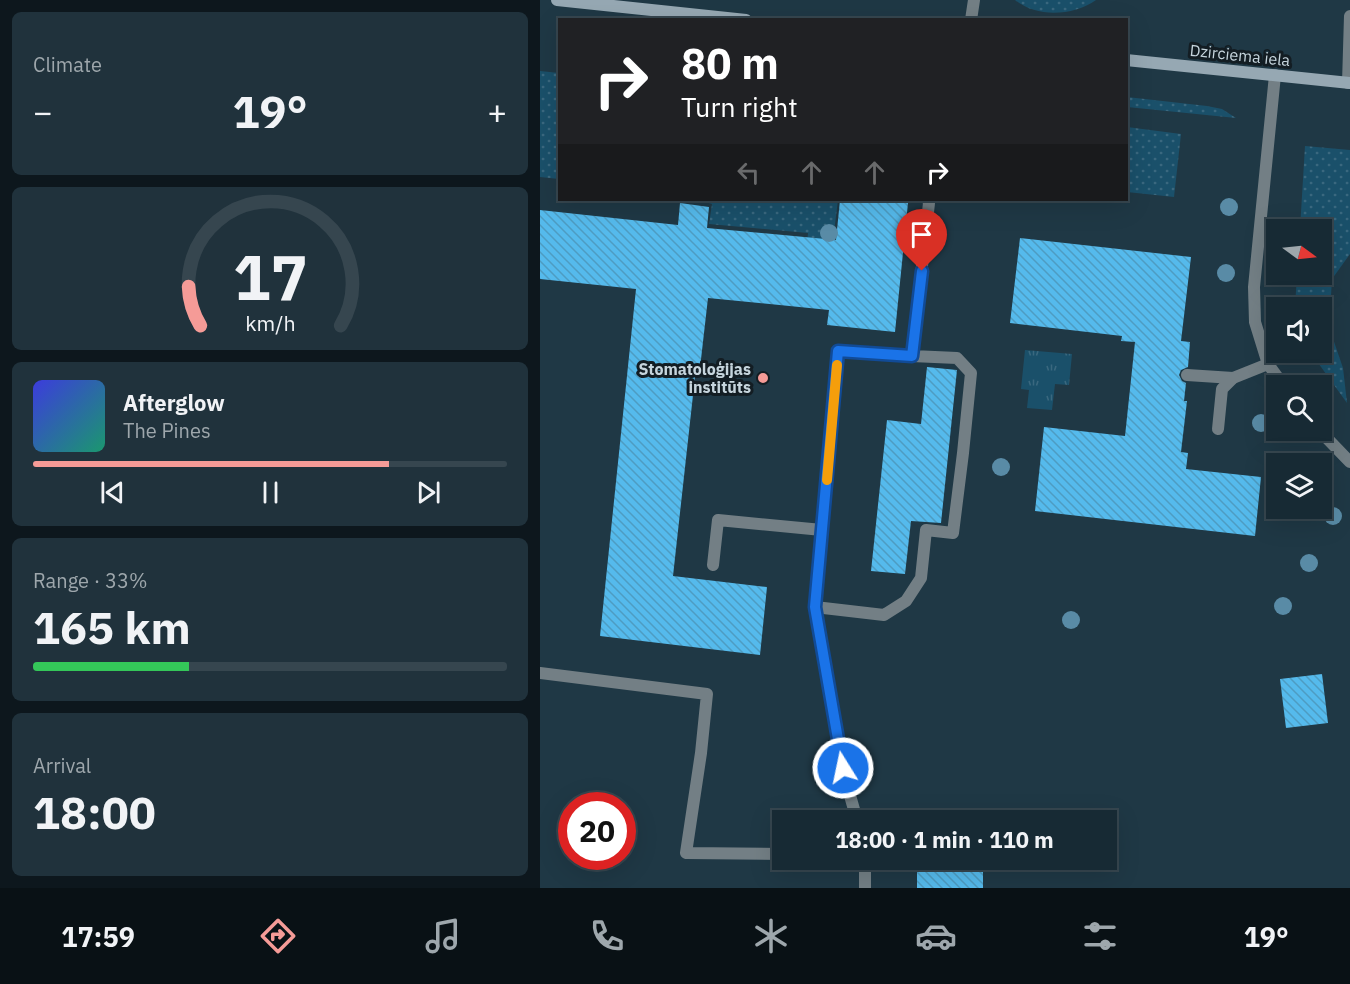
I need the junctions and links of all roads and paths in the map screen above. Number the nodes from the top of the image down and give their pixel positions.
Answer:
1 (557, 0) edge
2 (974, 0) edge
3 (1350, 16) edge
4 (727, 18) edge
5 (971, 18) edge
6 (1128, 60) edge
7 (1275, 75) junction
8 (1349, 83) edge
9 (928, 201) edge
10 (912, 356) junction
11 (1268, 364) junction
12 (1187, 375) dead end
13 (1276, 375) edge
14 (1233, 378) junction
15 (1218, 429) dead end
16 (1330, 441) edge
17 (1350, 462) edge
18 (822, 530) junction
19 (713, 565) dead end
20 (815, 607) junction
21 (540, 673) edge
22 (854, 810) edge
23 (772, 854) edge
24 (865, 870) edge
25 (865, 888) edge

1 - 4 street
2 - 5 street
3 - 8 street
6 - 7 street, Dzirciema iela
7 - 8 street, Dzirciema iela
7 - 11 street
9 - 10 street
10 - 18 street
10 - 20 street
11 - 13 street
11 - 14 street
12 - 14 street
14 - 15 street
16 - 17 street
18 - 19 street
18 - 20 street
20 - 22 street
21 - 23 street
24 - 25 street

